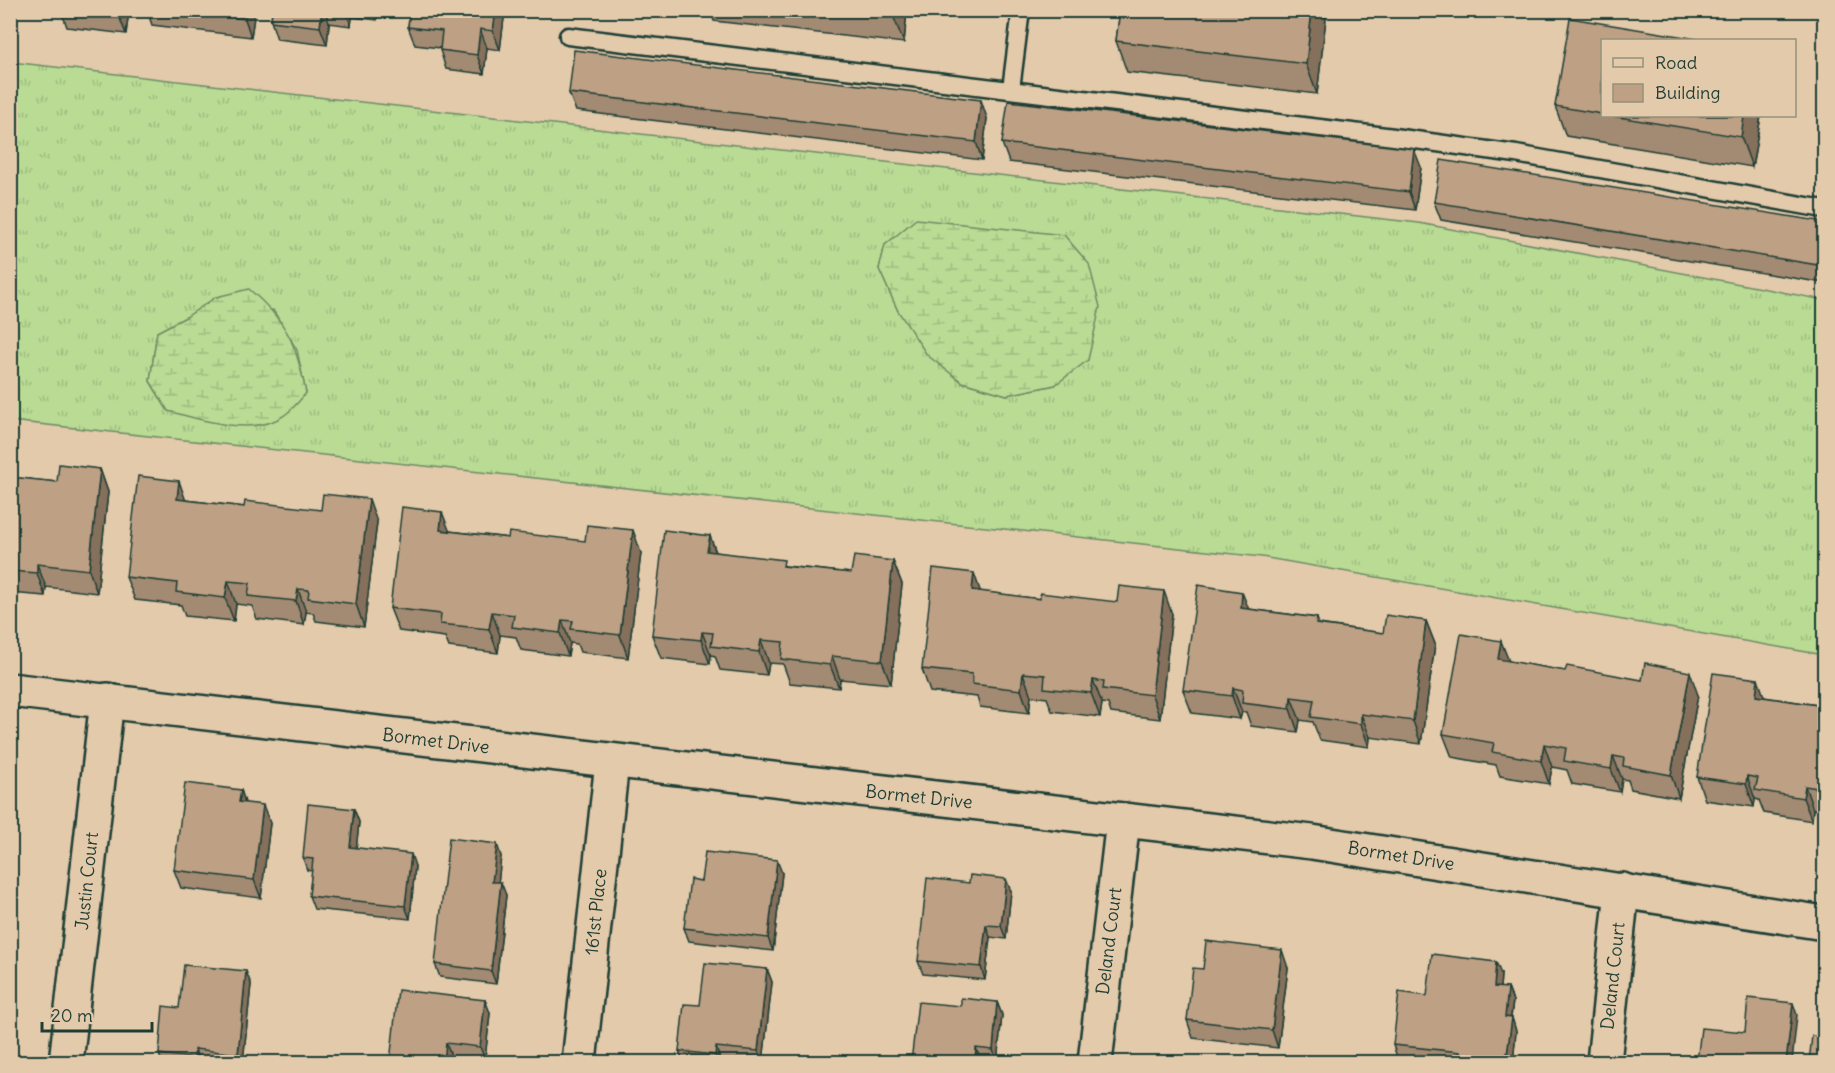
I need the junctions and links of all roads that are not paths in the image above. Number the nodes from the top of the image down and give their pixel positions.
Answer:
1 (1021, 10) edge
2 (568, 36) dead end
3 (1011, 89) junction
4 (1824, 209) edge
5 (10, 690) edge
6 (107, 700) junction
7 (612, 762) junction
8 (1123, 820) junction
9 (1622, 890) junction
10 (1824, 923) edge
11 (66, 1062) edge
12 (579, 1062) edge
13 (1095, 1062) edge
14 (1604, 1062) edge

1 - 3 lane
2 - 3 lane
3 - 4 lane
5 - 6 street, Bormet Drive
6 - 7 street, Bormet Drive
6 - 11 street, Justin Court
7 - 8 street, Bormet Drive
7 - 12 street, 161st Place
8 - 9 street, Bormet Drive
8 - 13 street, Deland Court
9 - 10 street, Bormet Drive
9 - 14 street, Deland Court

